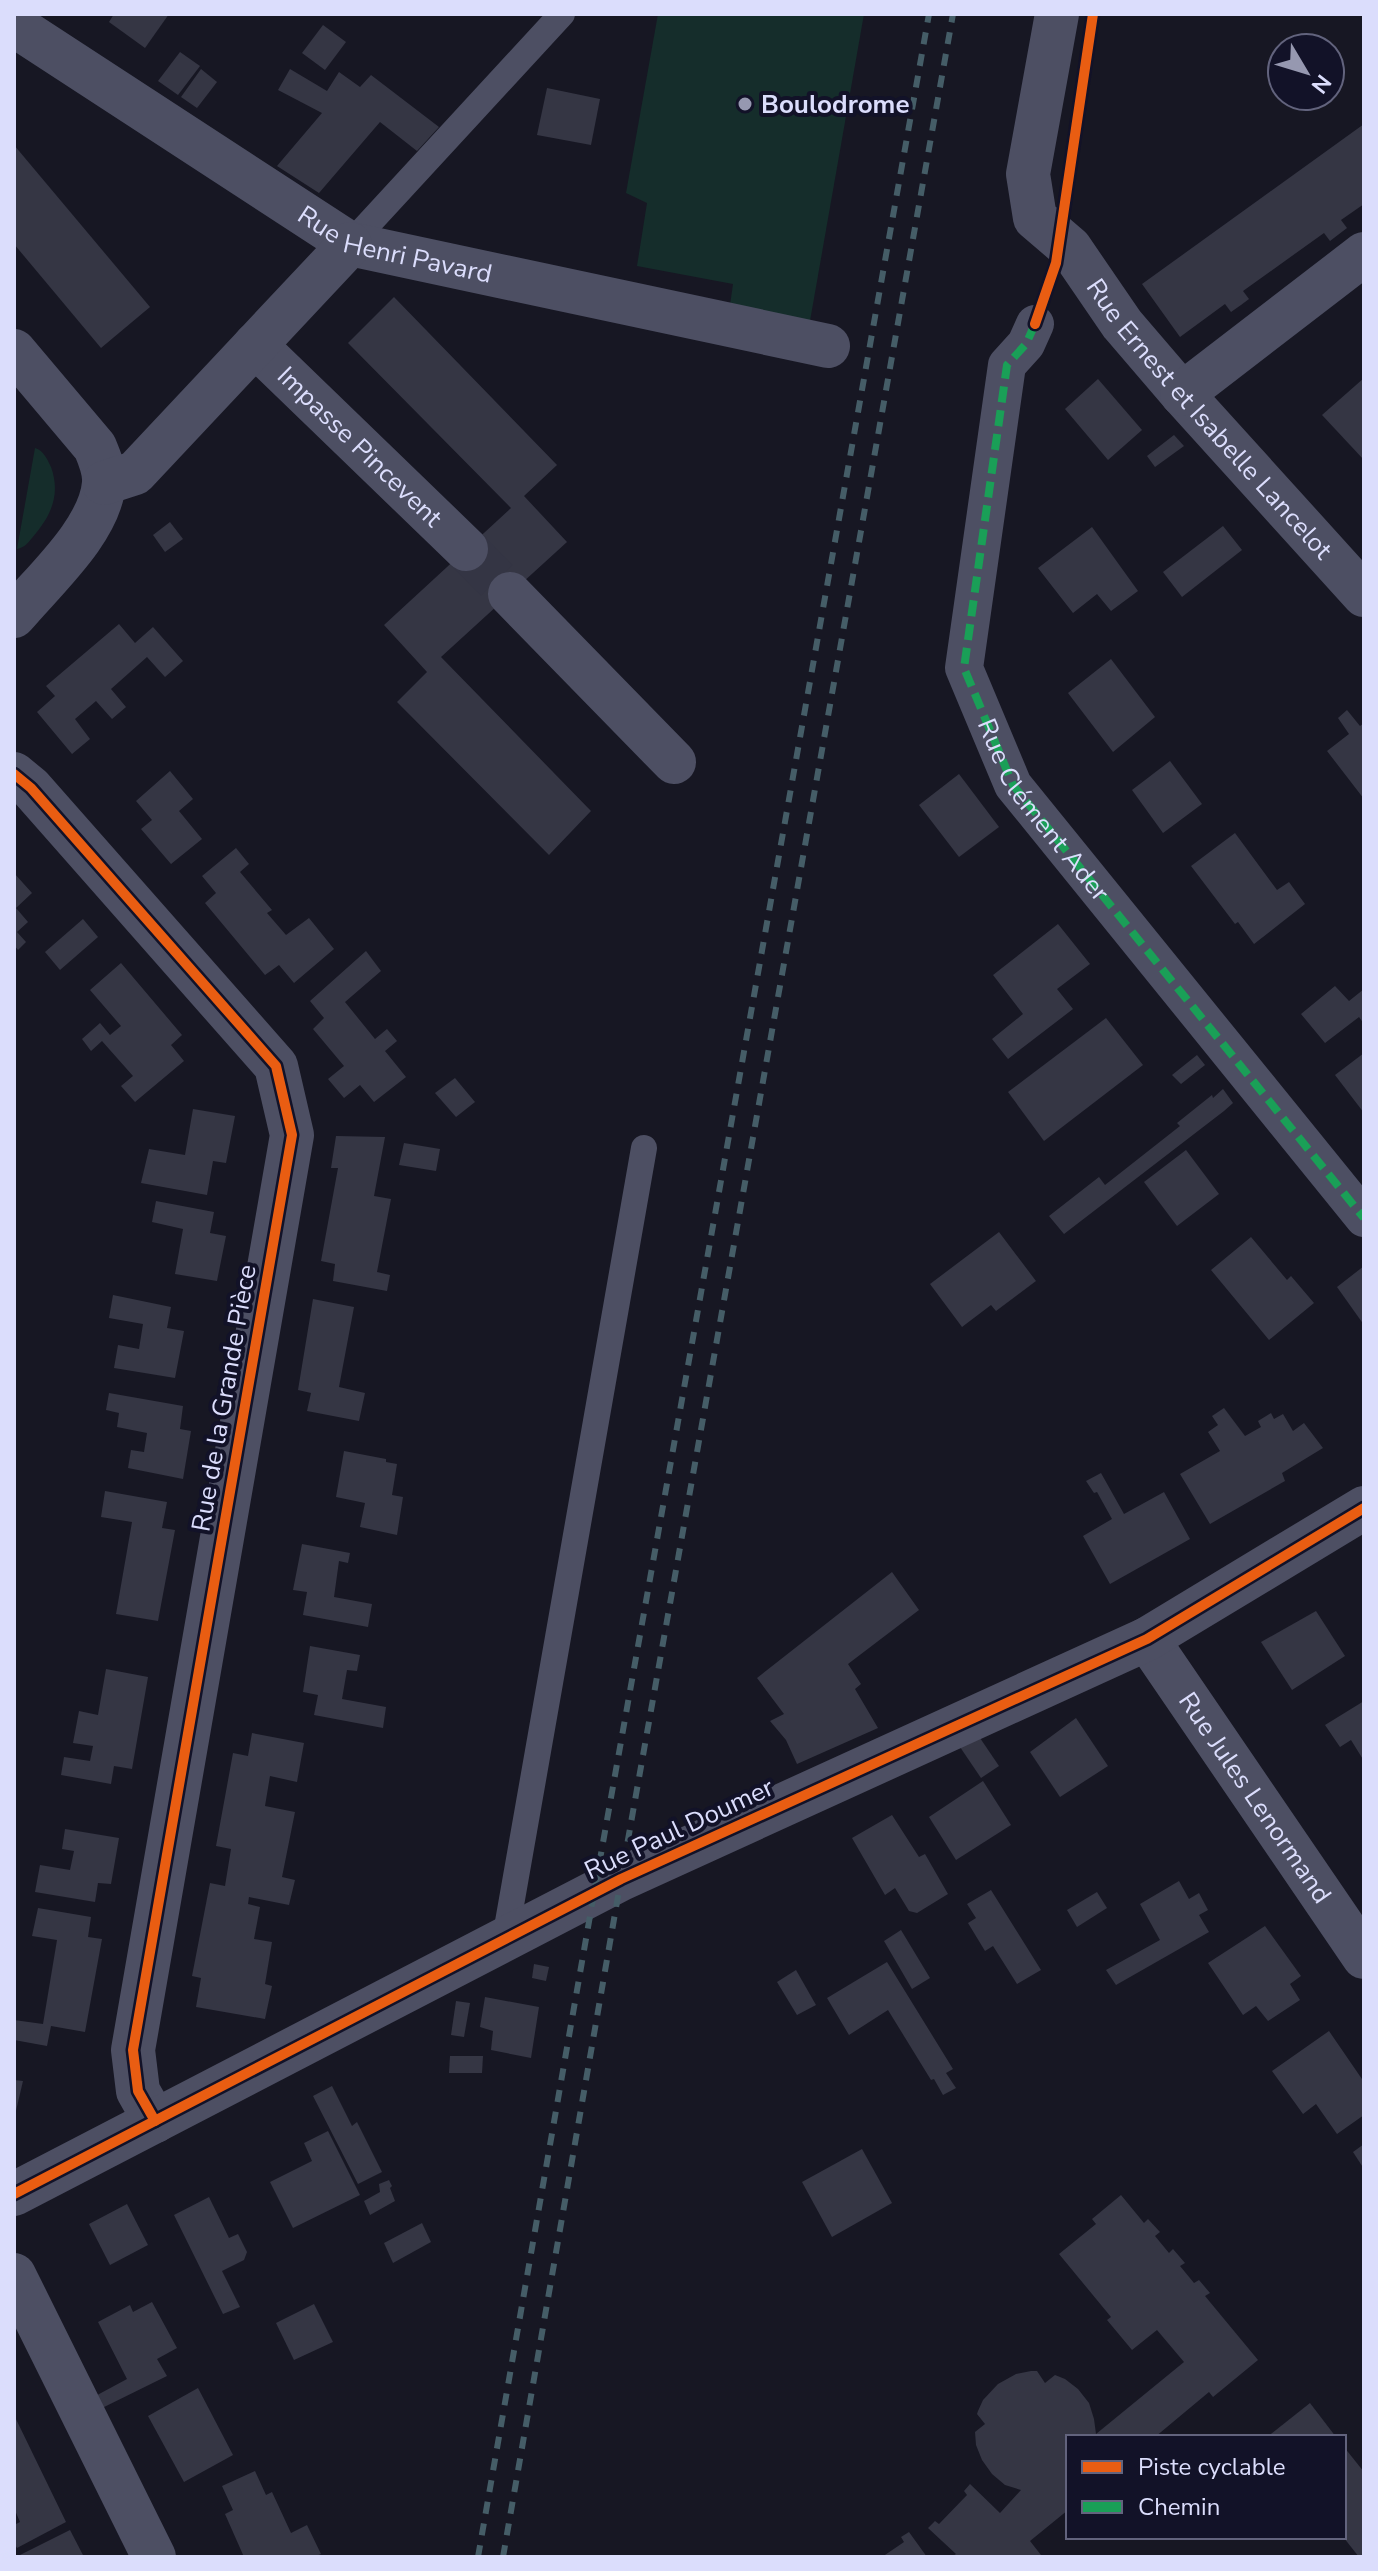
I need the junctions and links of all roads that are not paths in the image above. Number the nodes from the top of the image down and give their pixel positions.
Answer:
1 (562, 14) edge
2 (1057, 14) edge
3 (14, 25) edge
4 (350, 244) junction
5 (1364, 254) edge
6 (1035, 324) dead end
7 (255, 345) junction
8 (828, 346) dead end
9 (14, 351) edge
10 (1182, 394) junction
11 (104, 483) junction
12 (466, 549) tunnel mouth
13 (510, 594) tunnel mouth
14 (1364, 595) edge
15 (14, 616) edge
16 (674, 762) dead end
17 (14, 774) edge
18 (644, 1148) dead end
19 (1364, 1218) edge
20 (1364, 1508) edge
21 (1147, 1639) junction
22 (505, 1939) junction
23 (1364, 1957) edge
24 (155, 2121) junction
25 (14, 2194) edge
26 (14, 2275) edge
27 (154, 2557) edge

1 - 4 lane
2 - 10 street, Rue Ernest et Isabelle Lancelot
3 - 4 street, Rue Henri Pavard
4 - 7 street, Impasse Pincevent
4 - 8 street, Rue Henri Pavard
5 - 10 street
6 - 19 street, Rue Clément Ader
7 - 11 street, Impasse Pincevent
7 - 12 street, Impasse Pincevent
9 - 11 street
10 - 14 street, Rue Ernest et Isabelle Lancelot
11 - 15 street
13 - 16 street
17 - 24 street, Rue de la Grande Pièce
18 - 22 lane
20 - 21 street, Rue Paul Doumer
21 - 22 street, Rue Paul Doumer
21 - 23 street, Rue Jules Lenormand
22 - 24 street, Rue Paul Doumer
24 - 25 street, Rue Paul Doumer
26 - 27 street

